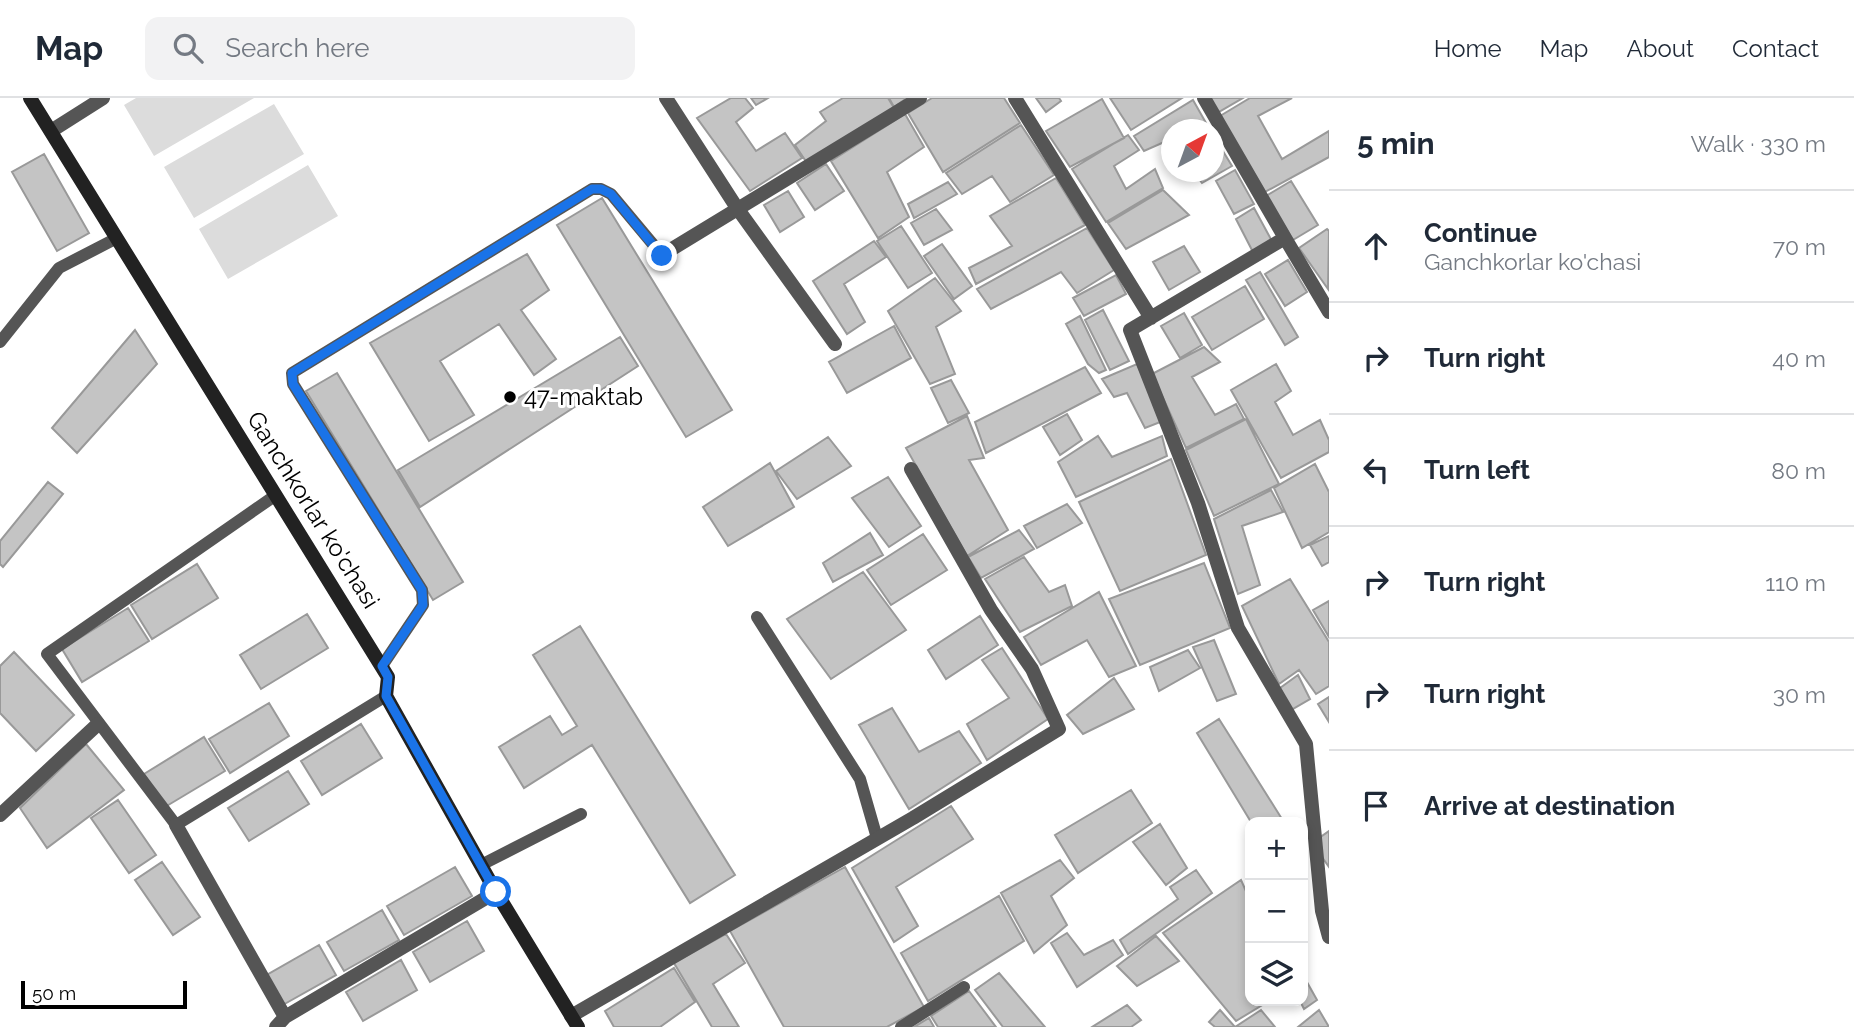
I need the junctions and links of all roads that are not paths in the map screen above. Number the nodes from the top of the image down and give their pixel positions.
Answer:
1 (30, 98) edge
2 (103, 98) edge
3 (666, 98) edge
4 (920, 98) edge
5 (1015, 98) edge
6 (1204, 98) edge
7 (51, 131) junction
8 (737, 208) junction
9 (117, 238) junction
10 (1286, 238) junction
11 (662, 256) joint
12 (1329, 312) edge
13 (1151, 318) junction
14 (0, 342) edge
15 (835, 344) dead end
16 (911, 470) dead end
17 (276, 495) junction
18 (757, 617) dead end
19 (382, 666) junction
20 (386, 696) junction
21 (98, 724) junction
22 (581, 814) dead end
23 (0, 815) edge
24 (176, 825) junction
25 (877, 838) junction
26 (481, 865) junction
27 (496, 892) junction
28 (1329, 937) edge
29 (964, 987) dead end
30 (575, 1021) edge
31 (281, 1022) edge
32 (901, 1027) edge

1 - 7 street, Ganchkorlar ko'chasi
2 - 7 street
3 - 8 street
4 - 8 street
5 - 13 street
6 - 10 street
7 - 9 street, Ganchkorlar ko'chasi
8 - 11 street
8 - 15 street
9 - 14 lane
9 - 17 street, Ganchkorlar ko'chasi
10 - 12 street
10 - 13 street
11 - 19 lane
13 - 28 street
16 - 25 street
17 - 19 street, Ganchkorlar ko'chasi
17 - 21 lane
18 - 25 lane
19 - 20 street, Ganchkorlar ko'chasi
20 - 24 lane
20 - 26 street, Ganchkorlar ko'chasi
21 - 23 street
21 - 24 lane
22 - 26 lane
24 - 31 street
25 - 30 street
26 - 27 street, Ganchkorlar ko'chasi
27 - 30 street, Ganchkorlar ko'chasi
27 - 31 street
29 - 32 lane

